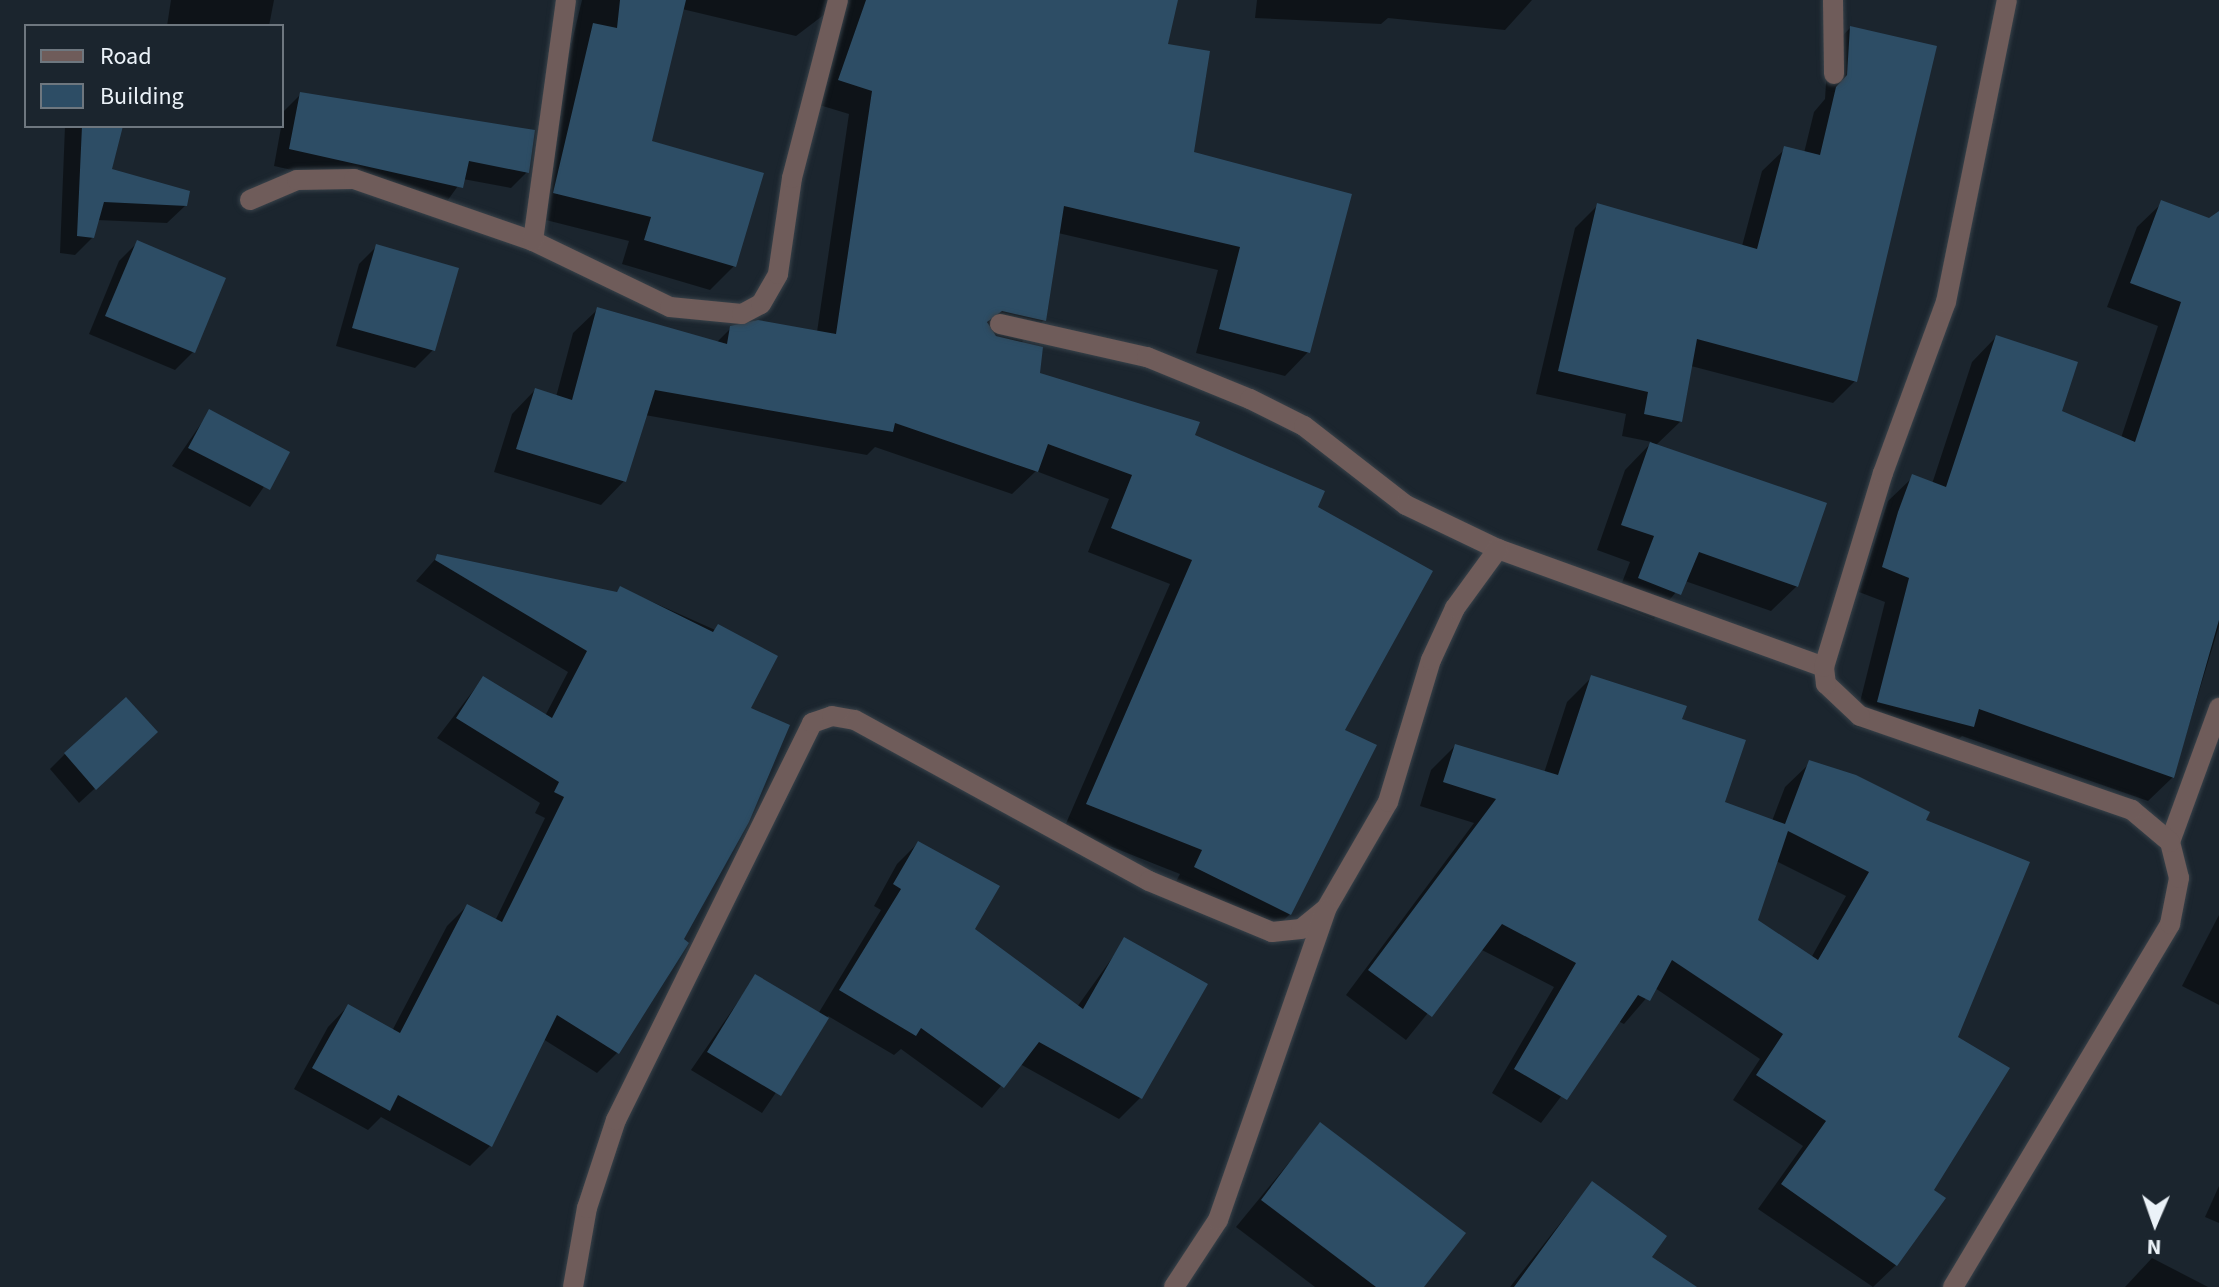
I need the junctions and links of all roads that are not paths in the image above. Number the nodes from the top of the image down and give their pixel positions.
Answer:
1 (566, 0) edge
2 (838, 0) edge
3 (1833, 0) edge
4 (2007, 0) edge
5 (1834, 74) dead end
6 (250, 200) dead end
7 (533, 241) junction
8 (1000, 324) dead end
9 (1498, 549) junction
10 (1824, 667) junction
11 (2219, 708) edge
12 (2170, 842) junction
13 (1326, 909) junction
14 (573, 1287) edge
15 (1174, 1287) edge
16 (1953, 1287) edge

1 - 7 street
2 - 7 street
3 - 5 street
4 - 10 street
6 - 7 street
8 - 9 street
9 - 10 street
9 - 13 street
10 - 12 street
11 - 12 street
12 - 16 street
13 - 14 street
13 - 15 street

